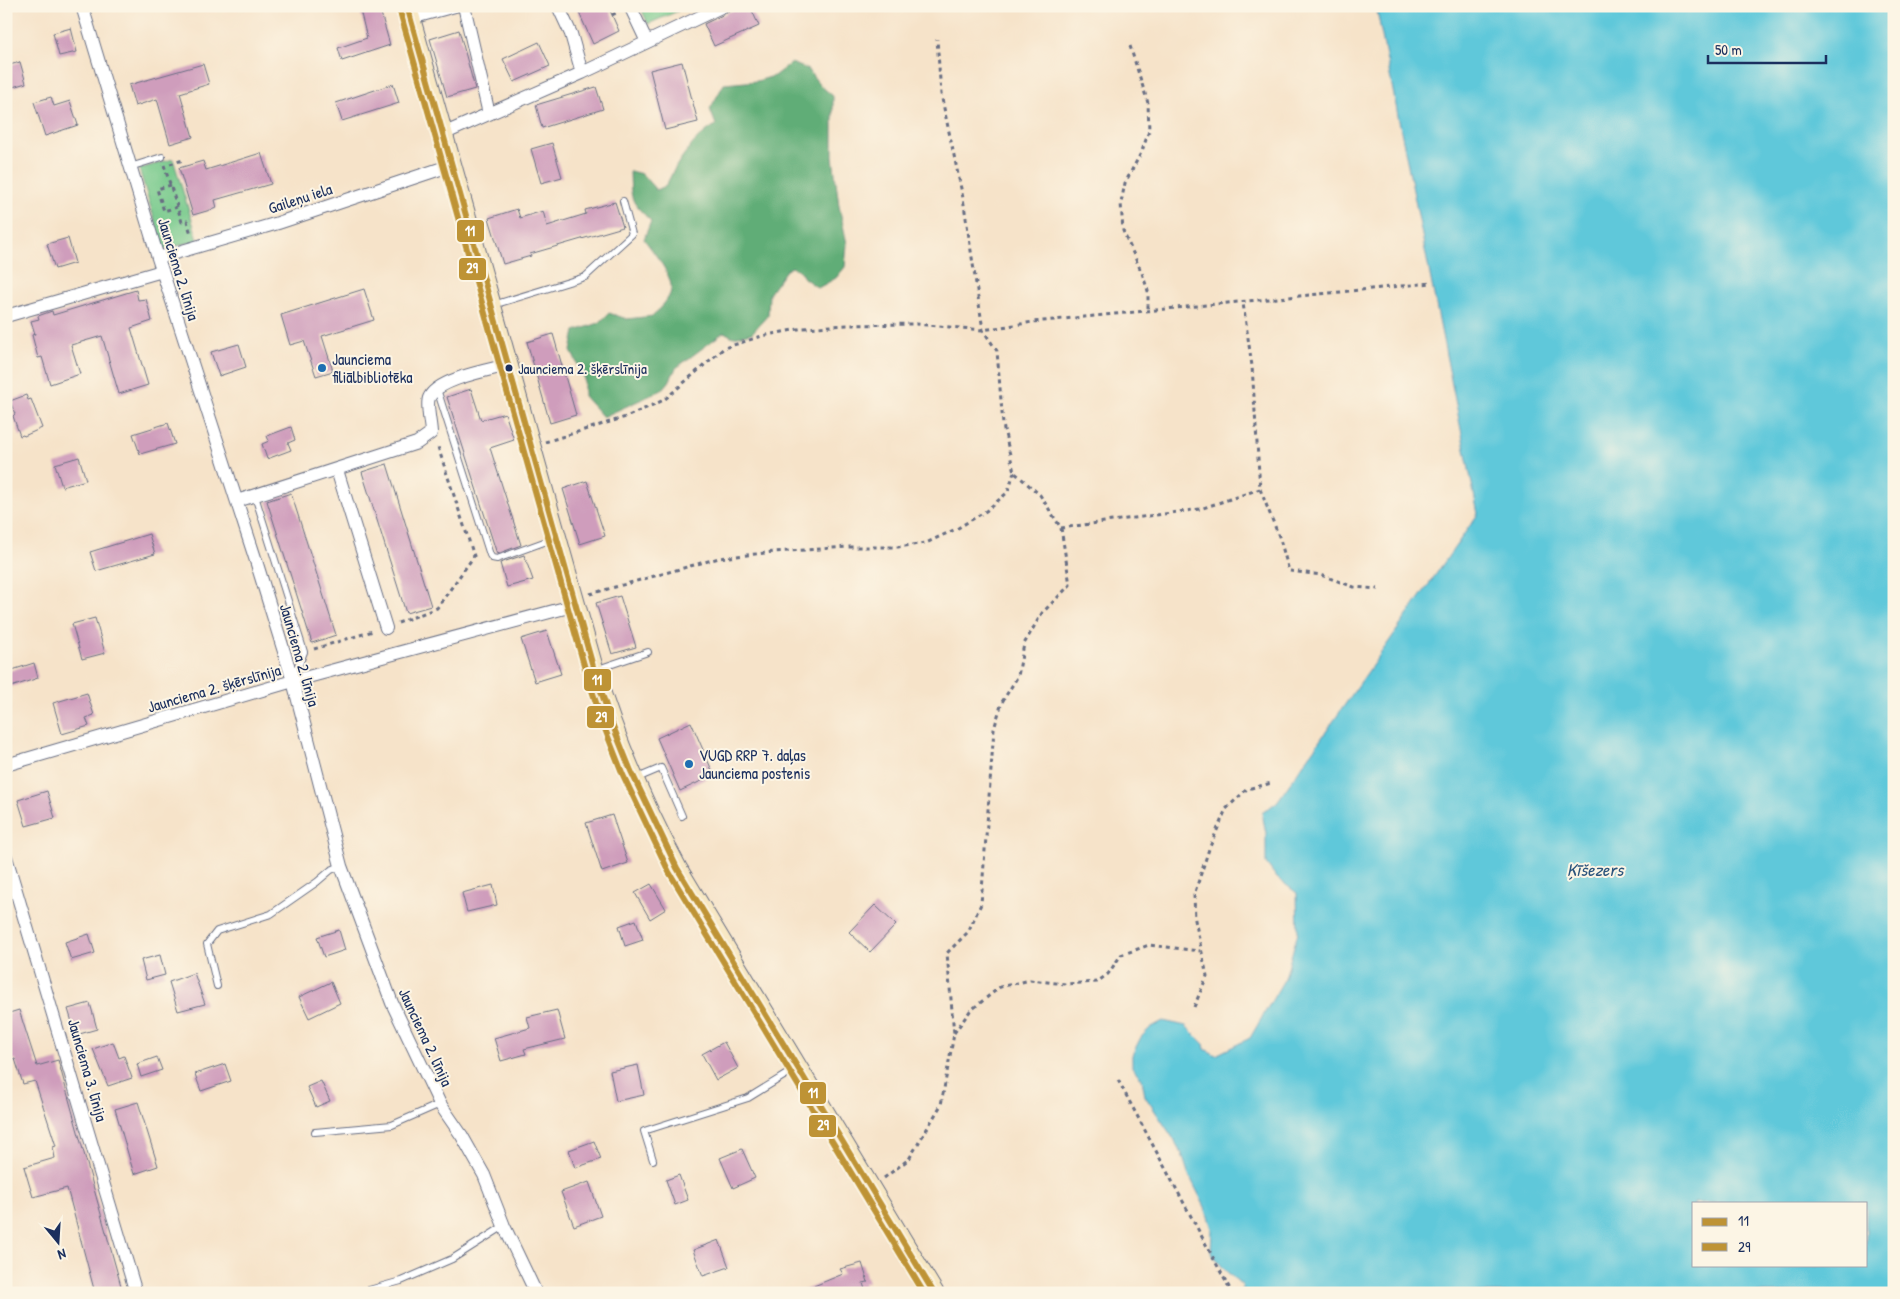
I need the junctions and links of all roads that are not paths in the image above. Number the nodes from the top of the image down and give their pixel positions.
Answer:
1 (82, 6) edge
2 (455, 6) edge
3 (464, 6) edge
4 (558, 6) edge
5 (630, 6) edge
6 (723, 6) edge
7 (409, 12) edge
8 (646, 42) junction
9 (582, 73) junction
10 (489, 114) junction
11 (443, 134) junction
12 (162, 157) road end
13 (452, 165) junction
14 (130, 168) junction
15 (623, 202) dead end
16 (160, 265) junction
17 (492, 305) junction
18 (6, 316) edge
19 (508, 365) junction
20 (436, 389) junction
21 (337, 470) junction
22 (255, 496) junction
23 (237, 501) junction
24 (557, 537) junction
25 (575, 602) junction
26 (386, 628) road end
27 (648, 652) dead end
28 (594, 670) junction
29 (293, 681) junction
30 (6, 765) edge
31 (633, 779) junction
32 (682, 816) dead end
33 (6, 857) edge
34 (342, 866) junction
35 (218, 986) dead end
36 (798, 1069) junction
37 (440, 1104) junction
38 (315, 1132) dead end
39 (653, 1160) dead end
40 (504, 1226) junction
41 (369, 1290) dead end
42 (136, 1293) edge
43 (536, 1293) edge
44 (934, 1293) edge

1 - 14 street, Jaunciema 2. līnija
2 - 7 street
3 - 10 street
4 - 9 street
5 - 8 street
6 - 8 street
7 - 11 main road
8 - 9 street
9 - 10 street
10 - 11 street
11 - 13 main road
12 - 14 lane
13 - 16 street, Gaileņu iela
13 - 17 main road
14 - 16 street, Jaunciema 2. līnija
15 - 17 lane
16 - 18 street, Gaileņu iela
16 - 23 street, Jaunciema 2. līnija
17 - 19 main road
19 - 20 street
19 - 24 main road
20 - 21 street
20 - 24 lane
21 - 22 street
21 - 26 street
22 - 23 street
22 - 29 lane
23 - 29 street, Jaunciema 2. līnija
24 - 25 main road
25 - 28 main road
25 - 29 street, Jaunciema 2. šķērslīnija
27 - 28 lane
28 - 31 main road
29 - 30 street, Jaunciema 2. šķērslīnija
29 - 34 street, Jaunciema 2. līnija
31 - 32 lane
31 - 36 main road
33 - 42 street, Jaunciema 3. līnija
34 - 35 lane
34 - 37 street, Jaunciema 2. līnija
36 - 39 lane
36 - 44 main road
37 - 38 lane
37 - 40 street, Jaunciema 2. līnija
40 - 41 lane
40 - 43 street, Jaunciema 2. līnija

